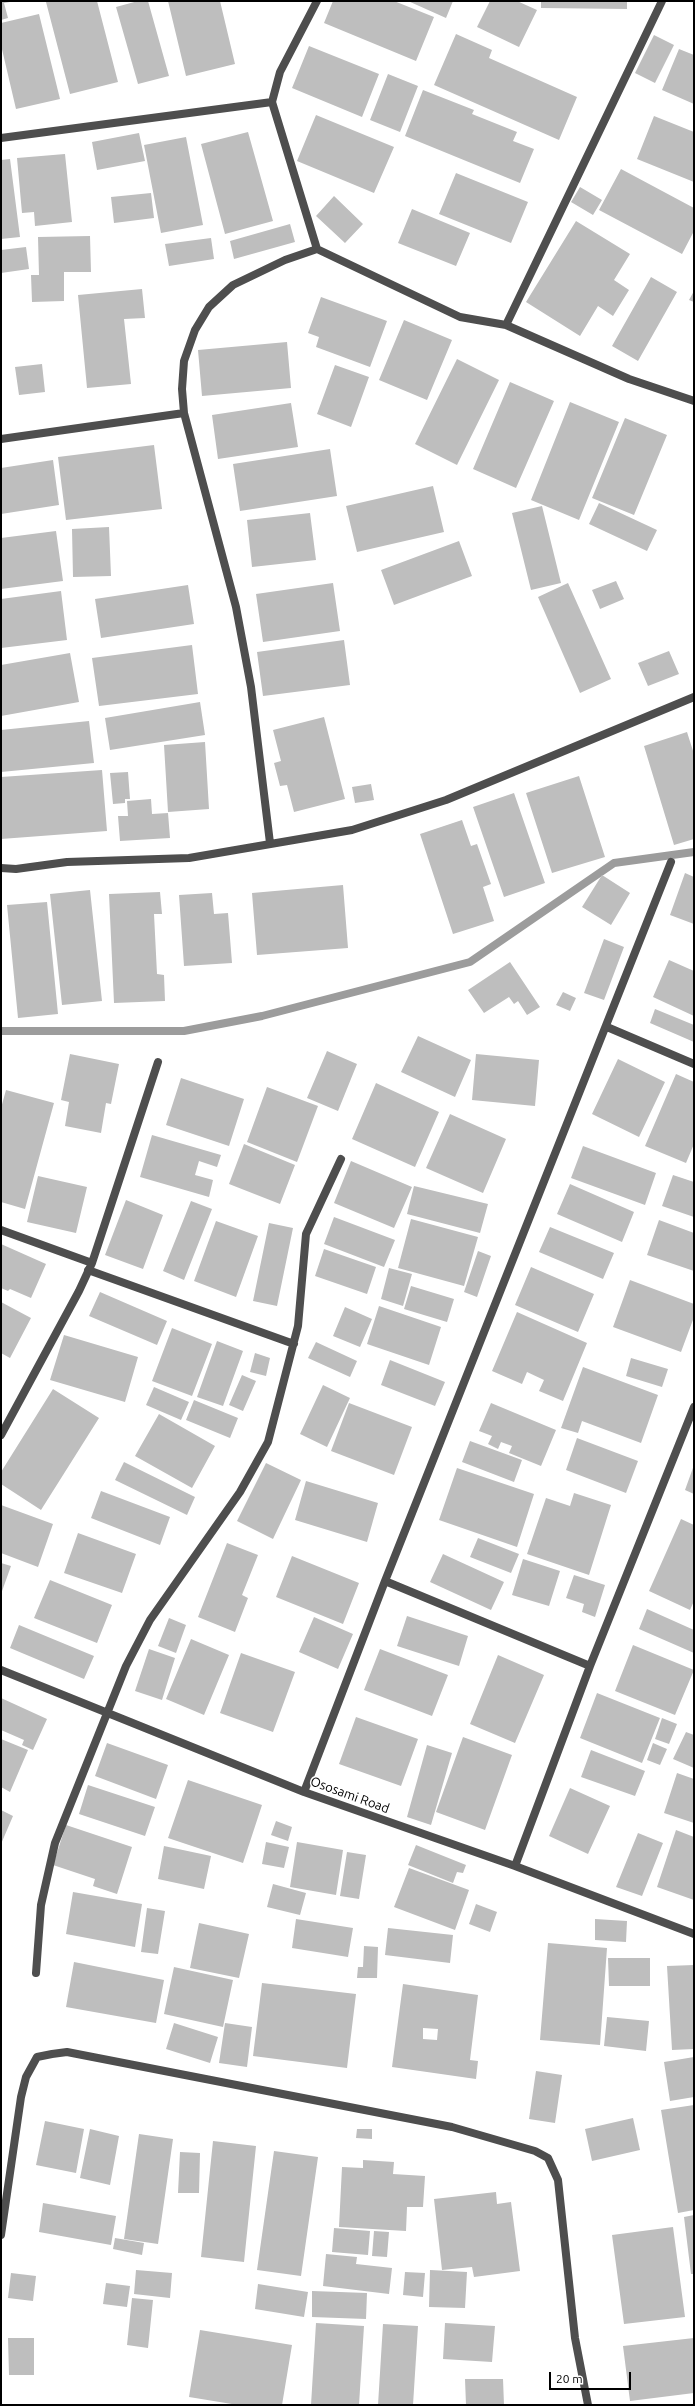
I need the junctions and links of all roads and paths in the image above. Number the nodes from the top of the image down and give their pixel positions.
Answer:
1 (317, 1) edge
2 (662, 1) edge
3 (272, 102) junction
4 (1, 138) edge
5 (317, 249) junction
6 (506, 325) junction
7 (694, 401) edge
8 (184, 413) junction
9 (1, 439) edge
10 (694, 697) edge
11 (270, 843) junction
12 (671, 862) dead end
13 (1, 868) edge
14 (607, 1027) junction
15 (158, 1062) dead end
16 (694, 1064) edge
17 (341, 1159) dead end
18 (1, 1230) edge
19 (90, 1267) junction
20 (294, 1344) junction
21 (694, 1407) edge
22 (1, 1435) edge
23 (385, 1581) junction
24 (590, 1666) junction
25 (1, 1670) edge
26 (106, 1713) junction
27 (304, 1792) junction
28 (515, 1866) junction
29 (694, 1934) edge
30 (36, 1973) dead end
31 (1, 2235) edge
32 (588, 2405) edge

1 - 3 street
2 - 6 street
3 - 4 street
3 - 5 street
5 - 6 street
5 - 8 street
6 - 7 street
8 - 9 street
8 - 11 street
10 - 11 street
11 - 13 street
12 - 14 street
14 - 16 street
14 - 23 street
15 - 19 street
17 - 20 street
18 - 19 street
19 - 20 street
19 - 22 street
20 - 26 street
21 - 24 street
23 - 24 street
23 - 27 street
24 - 28 street
25 - 26 street, Ososami Road
26 - 27 street, Ososami Road
26 - 30 street
27 - 28 street, Ososami Road
28 - 29 street, Ososami Road
31 - 32 street

